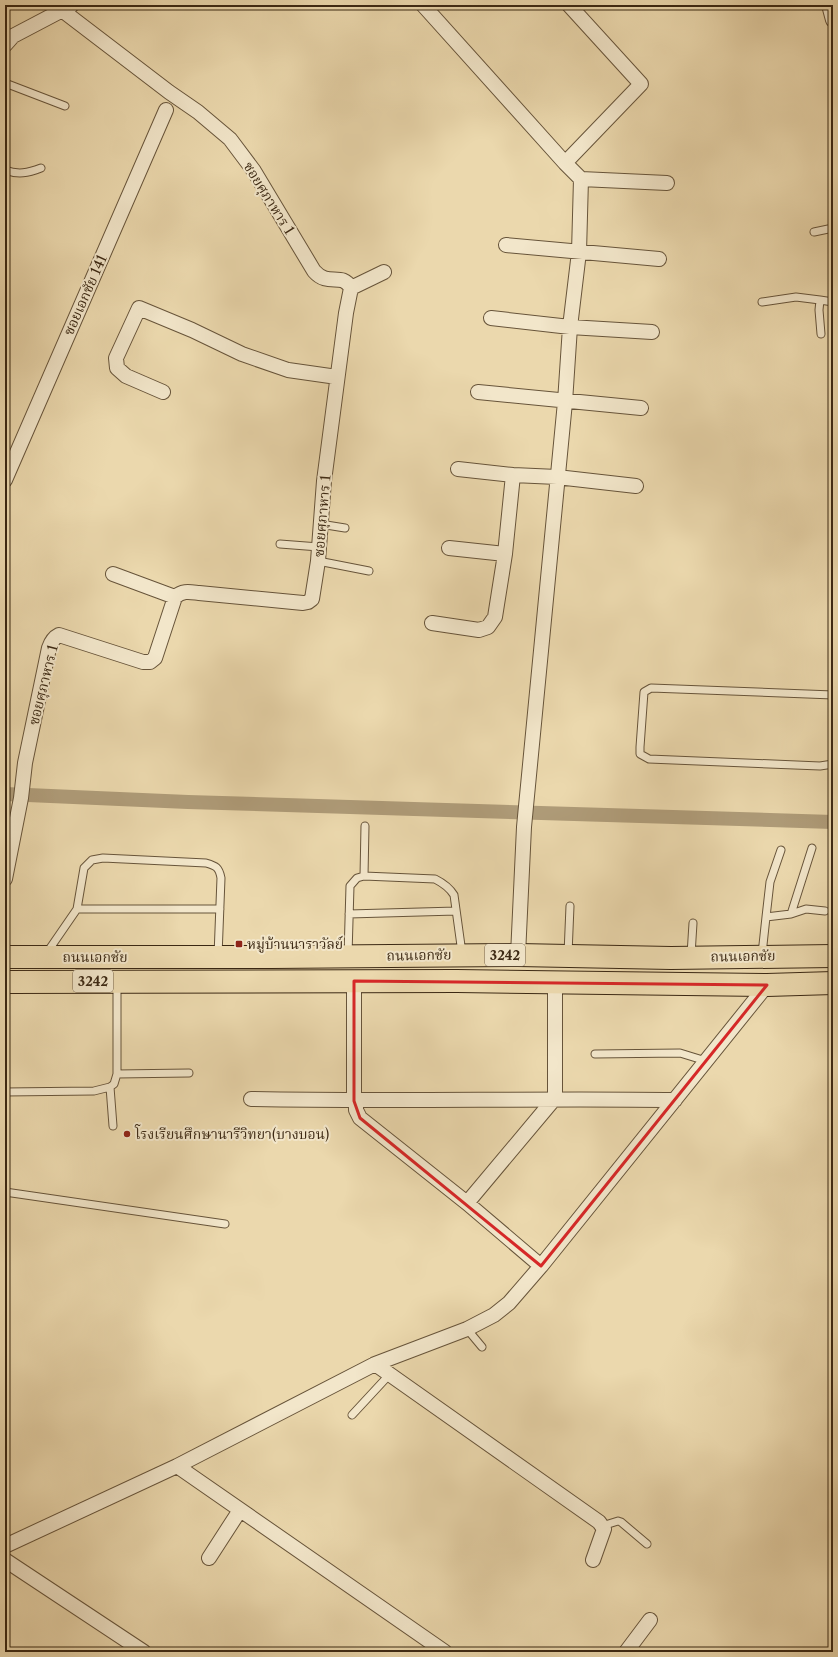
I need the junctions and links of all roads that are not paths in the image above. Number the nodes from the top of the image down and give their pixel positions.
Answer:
1 (423, 5) edge
2 (569, 5) edge
3 (829, 5) edge
4 (67, 8) edge
5 (833, 20) edge
6 (5, 45) edge
7 (5, 83) edge
8 (65, 106) dead end
9 (166, 110) dead end
10 (566, 163) junction
11 (41, 168) dead end
12 (5, 170) edge
13 (581, 179) junction
14 (667, 182) dead end
15 (833, 228) edge
16 (814, 232) dead end
17 (506, 245) dead end
18 (579, 252) junction
19 (659, 259) dead end
20 (384, 272) dead end
21 (351, 288) junction
22 (820, 300) junction
23 (762, 302) dead end
24 (833, 302) edge
25 (491, 318) dead end
26 (570, 327) junction
27 (652, 332) dead end
28 (821, 334) dead end
29 (338, 377) junction
30 (163, 392) dead end
31 (478, 392) dead end
32 (565, 402) junction
33 (641, 408) dead end
34 (458, 469) dead end
35 (513, 475) junction
36 (557, 477) junction
37 (5, 480) edge
38 (636, 486) dead end
39 (320, 524) junction
40 (345, 528) dead end
41 (280, 544) dead end
42 (319, 547) junction
43 (449, 548) dead end
44 (505, 554) junction
45 (318, 561) junction
46 (369, 571) dead end
47 (113, 574) dead end
48 (175, 597) junction
49 (432, 623) dead end
50 (833, 695) edge
51 (833, 764) edge
52 (364, 826) dead end
53 (812, 848) dead end
54 (781, 850) dead end
55 (364, 876) junction
56 (5, 879) edge
57 (570, 906) dead end
58 (77, 909) junction
59 (220, 909) junction
60 (456, 911) junction
61 (825, 911) dead end
62 (349, 914) junction
63 (790, 914) junction
64 (766, 917) junction
65 (693, 923) dead end
66 (832, 952) edge
67 (462, 955) junction
68 (518, 955) junction
69 (218, 956) junction
70 (348, 956) junction
71 (568, 956) junction
72 (770, 956) junction
73 (5, 957) edge
74 (44, 957) junction
75 (690, 957) junction
76 (117, 981) junction
77 (354, 981) junction
78 (5, 982) edge
79 (555, 983) junction
80 (833, 983) edge
81 (767, 985) junction
82 (595, 1054) dead end
83 (706, 1061) junction
84 (189, 1073) dead end
85 (117, 1074) junction
86 (110, 1087) junction
87 (5, 1092) edge
88 (555, 1098) junction
89 (251, 1099) dead end
90 (675, 1100) junction
91 (355, 1101) junction
92 (114, 1126) dead end
93 (5, 1192) edge
94 (467, 1203) junction
95 (225, 1224) dead end
96 (541, 1266) junction
97 (466, 1329) junction
98 (482, 1347) dead end
99 (376, 1364) junction
100 (390, 1374) junction
101 (352, 1415) dead end
102 (177, 1466) junction
103 (240, 1510) junction
104 (602, 1526) junction
105 (647, 1544) dead end
106 (5, 1546) edge
107 (209, 1558) dead end
108 (5, 1560) edge
109 (593, 1560) dead end
110 (650, 1620) dead end
111 (144, 1652) edge
112 (445, 1652) edge
113 (626, 1652) edge

1 - 10 street
2 - 10 street
3 - 5 street
4 - 6 street
4 - 21 street, ซอยศุภาหาร 1
7 - 8 lane
9 - 37 street, ซอยเอกชัย 141
10 - 13 street
11 - 12 lane
13 - 14 street
13 - 18 street
15 - 16 lane
17 - 18 street
18 - 19 street
18 - 26 street
20 - 21 street
21 - 29 street, ซอยศุภาหาร 1
22 - 23 lane
22 - 24 lane
22 - 28 lane
25 - 26 street
26 - 27 street
26 - 32 street
29 - 30 street
29 - 39 street, ซอยศุภาหาร 1
31 - 32 street
32 - 33 street
32 - 36 street
34 - 35 street
35 - 36 street
35 - 44 street
36 - 38 street
36 - 68 street
39 - 40 lane
39 - 42 street, ซอยศุภาหาร 1
41 - 42 lane
42 - 45 street, ซอยศุภาหาร 1
43 - 44 street
44 - 49 street
45 - 46 lane
45 - 48 street, ซอยศุภาหาร 1
47 - 48 street
48 - 56 street, ซอยศุภาหาร 1
50 - 51 lane
52 - 55 lane
53 - 63 lane
54 - 64 lane
55 - 60 lane
55 - 62 lane
57 - 71 lane
58 - 59 lane
58 - 59 lane
58 - 74 lane
59 - 69 lane
60 - 62 lane
60 - 67 lane
61 - 63 lane
62 - 70 lane
63 - 64 lane
64 - 72 lane
65 - 75 lane
66 - 72 main road, ถนนเอกชัย / 3242
67 - 68 main road, ถนนเอกชัย / 3242
67 - 70 main road, ถนนเอกชัย / 3242
68 - 71 main road, ถนนเอกชัย / 3242
69 - 70 main road, ถนนเอกชัย / 3242
69 - 74 main road, ถนนเอกชัย / 3242
71 - 75 main road, ถนนเอกชัย / 3242
72 - 75 main road, ถนนเอกชัย / 3242
72 - 81 main road
73 - 74 main road, ถนนเอกชัย / 3242
76 - 77 main road, ถนนเอกชัย / 3242
76 - 78 main road, ถนนเอกชัย / 3242
76 - 85 lane
77 - 79 main road, ถนนเอกชัย / 3242
77 - 91 street
79 - 81 main road, ถนนเอกชัย / 3242
79 - 88 street
80 - 81 main road, ถนนเอกชัย / 3242
81 - 83 street
82 - 83 lane
83 - 90 street
84 - 85 lane
85 - 86 lane
86 - 87 lane
86 - 92 lane
88 - 90 street
88 - 91 street
88 - 94 street
89 - 91 street
90 - 96 street
91 - 94 street
93 - 95 lane
94 - 96 street
96 - 97 street
97 - 98 lane
97 - 99 street
99 - 100 street
99 - 102 street
100 - 101 lane
100 - 104 street
102 - 103 street
102 - 106 street
103 - 107 street
103 - 112 street
104 - 105 lane
104 - 109 street
108 - 111 street
110 - 113 street

